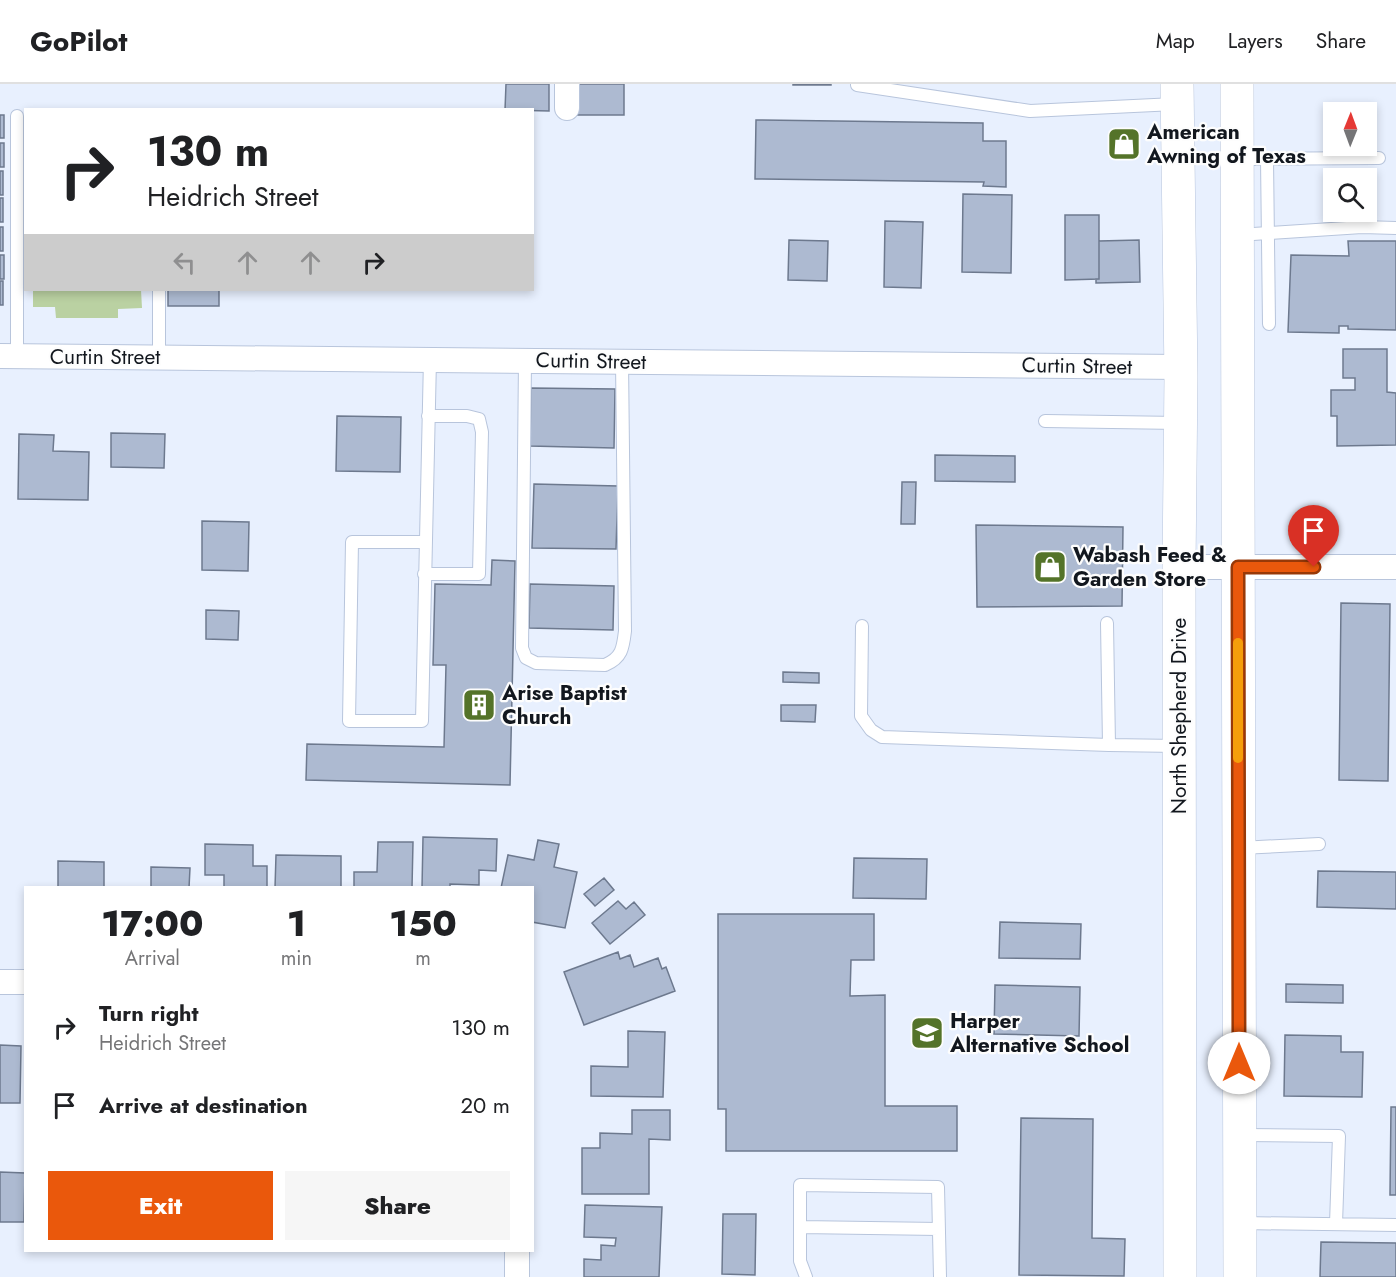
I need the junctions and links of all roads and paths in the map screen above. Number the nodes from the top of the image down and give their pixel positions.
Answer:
1 (567, 84) edge
2 (1237, 84) edge
3 (858, 85) edge
4 (1177, 94) edge
5 (567, 108) dead end
6 (16, 116) dead end
7 (1379, 158) dead end
8 (1252, 159) junction
9 (1396, 228) edge
10 (1252, 234) junction
11 (159, 291) edge
12 (1269, 324) dead end
13 (8, 356) edge
14 (159, 357) junction
15 (430, 359) junction
16 (525, 361) junction
17 (622, 361) junction
18 (1181, 367) junction
19 (428, 416) junction
20 (1045, 421) dead end
21 (1181, 423) junction
22 (424, 542) junction
23 (1179, 567) junction
24 (1238, 567) junction
25 (1396, 567) edge
26 (424, 574) junction
27 (1107, 623) dead end
28 (862, 626) dead end
29 (1109, 745) junction
30 (1179, 746) junction
31 (1319, 844) dead end
32 (1238, 848) junction
33 (24, 981) edge
34 (0, 982) edge
35 (1239, 1135) junction
36 (1240, 1223) junction
37 (1336, 1224) junction
38 (1396, 1225) edge
39 (800, 1227) junction
40 (939, 1229) junction
41 (517, 1252) edge
42 (517, 1277) edge
43 (806, 1277) edge
44 (940, 1277) edge
45 (1180, 1277) edge
46 (1240, 1277) edge

1 - 5 street
2 - 8 main road
3 - 4 lane
4 - 18 main road, North Shepherd Drive
6 - 13 lane
7 - 8 lane
8 - 10 main road
9 - 10 lane
10 - 12 lane
10 - 24 main road
11 - 14 lane
13 - 14 street, Curtin Street
14 - 15 street, Curtin Street
15 - 16 street, Curtin Street
15 - 19 lane
16 - 17 street, Curtin Street
16 - 17 lane
17 - 18 street, Curtin Street
18 - 21 main road, North Shepherd Drive
19 - 22 lane
19 - 26 lane
20 - 21 lane
21 - 23 main road, North Shepherd Drive
22 - 26 lane
22 - 26 lane
23 - 24 street
23 - 30 main road, North Shepherd Drive
24 - 25 street
24 - 32 main road
27 - 29 lane
28 - 29 lane
29 - 30 lane
30 - 45 main road, North Shepherd Drive
31 - 32 lane
32 - 35 main road
33 - 34 street
35 - 36 main road
35 - 37 lane
36 - 37 lane
36 - 46 main road
37 - 38 lane
39 - 40 lane
39 - 40 lane
39 - 43 lane
40 - 44 lane
41 - 42 street

